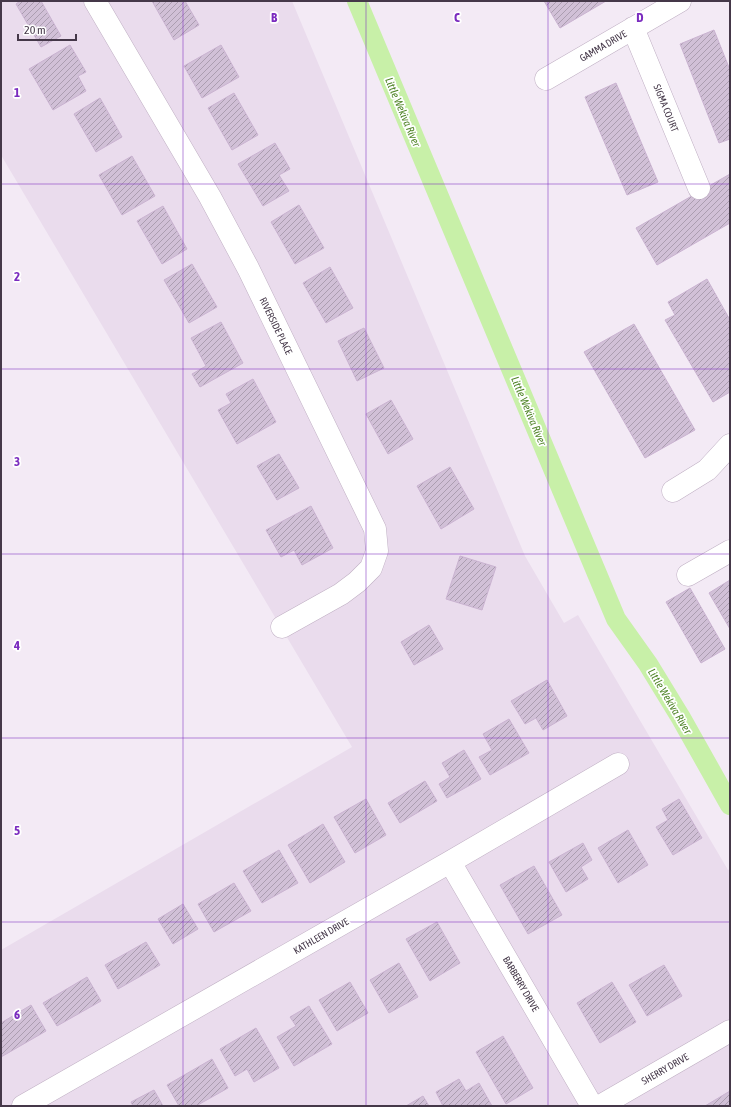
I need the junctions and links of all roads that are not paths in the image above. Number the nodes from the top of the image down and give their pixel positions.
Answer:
1 (96, 1) edge
2 (680, 1) edge
3 (633, 28) junction
4 (546, 79) dead end
5 (699, 188) dead end
6 (730, 445) edge
7 (673, 492) dead end
8 (730, 551) edge
9 (688, 575) dead end
10 (282, 627) dead end
11 (618, 764) dead end
12 (450, 862) junction
13 (730, 1031) edge
14 (23, 1106) edge
15 (592, 1106) edge
16 (600, 1106) edge

1 - 10 street, RIVERSIDE PLACE
2 - 3 street, GAMMA DRIVE
3 - 4 street, GAMMA DRIVE
3 - 5 street, SIGMA COURT
6 - 7 street
8 - 9 street
11 - 12 street, KATHLEEN DRIVE
12 - 14 street, KATHLEEN DRIVE
12 - 15 street, BARBERRY DRIVE
13 - 16 street, SHERRY DRIVE

